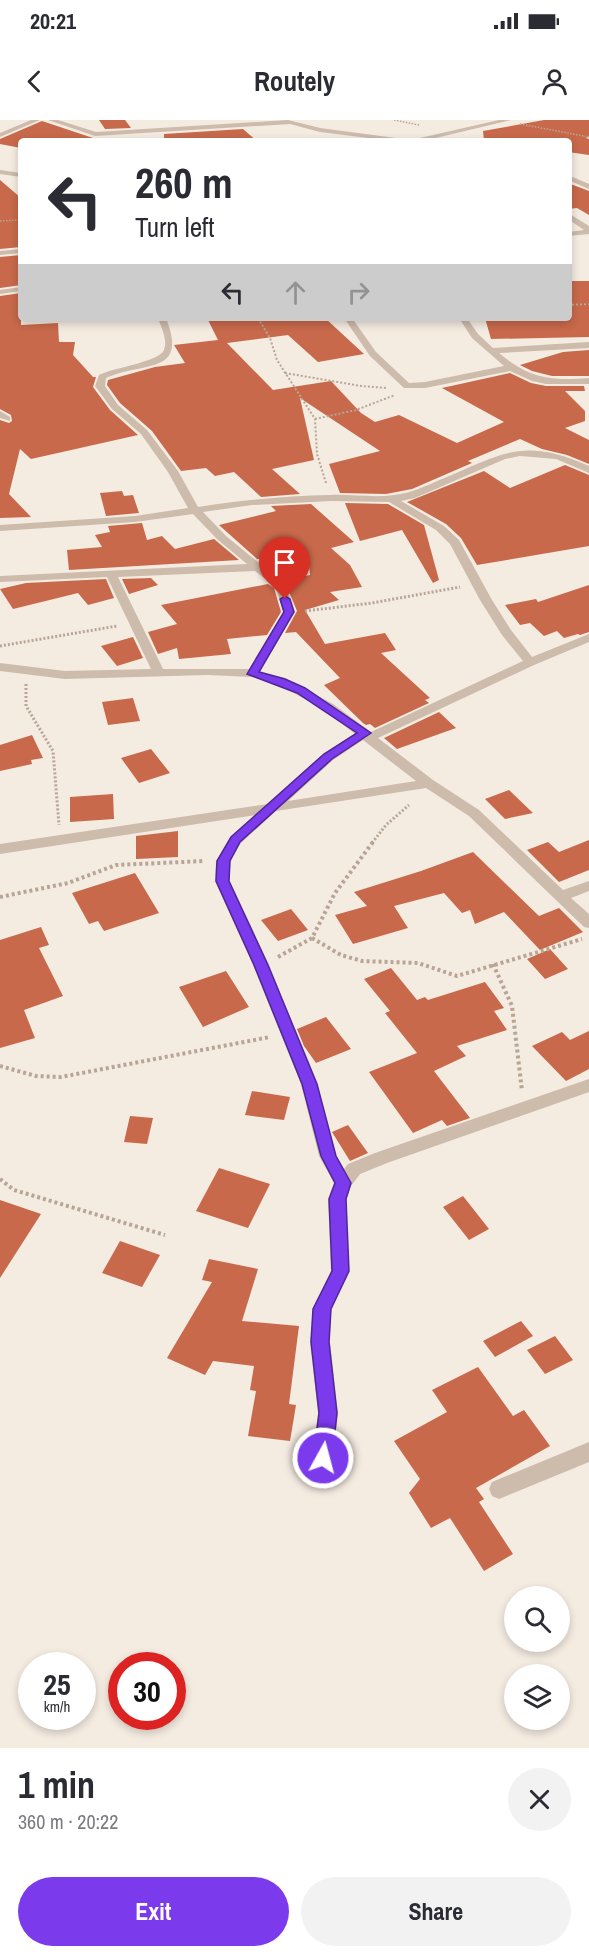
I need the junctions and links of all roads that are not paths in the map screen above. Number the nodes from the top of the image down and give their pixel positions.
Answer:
1 (37, 120) edge
2 (51, 120) edge
3 (279, 120) edge
4 (508, 120) edge
5 (172, 123) dead end
6 (288, 123) junction
7 (182, 131) junction
8 (95, 134) junction
9 (0, 135) edge
10 (101, 138) edge
11 (388, 138) edge
12 (427, 138) edge
13 (0, 172) edge
14 (18, 175) edge
15 (572, 179) edge
16 (589, 187) edge
17 (572, 218) edge
18 (589, 231) edge
19 (572, 233) edge
20 (18, 251) edge
21 (0, 253) edge
22 (18, 289) edge
23 (0, 292) edge
24 (163, 321) edge
25 (350, 321) edge
26 (465, 321) edge
27 (589, 345) edge
28 (491, 351) junction
29 (510, 368) junction
30 (589, 381) edge
31 (589, 470) edge
32 (391, 499) junction
33 (194, 509) junction
34 (0, 528) edge
35 (260, 567) junction
36 (111, 574) junction
37 (0, 579) edge
38 (589, 638) edge
39 (530, 662) junction
40 (0, 667) edge
41 (159, 672) junction
42 (253, 674) junction
43 (367, 735) junction
44 (433, 786) junction
45 (274, 808) junction
46 (0, 849) edge
47 (589, 886) edge
48 (561, 896) junction
49 (589, 923) edge
50 (589, 1085) edge
51 (343, 1183) junction
52 (589, 1452) edge
53 (323, 1458) dead end
54 (500, 1489) dead end

1 - 9 street
2 - 8 street
3 - 6 street
4 - 12 street
5 - 7 street
6 - 7 street
6 - 11 street
7 - 8 street
8 - 10 street
13 - 14 street
15 - 16 street
17 - 18 street
18 - 19 street
20 - 21 street
22 - 23 street
24 - 33 street
25 - 29 street
26 - 28 street
27 - 28 street
28 - 29 street
29 - 30 street
31 - 32 street
32 - 33 street
32 - 39 street
33 - 34 street
33 - 35 street
35 - 36 street
35 - 42 street
36 - 37 street
36 - 41 street
38 - 39 street
39 - 43 street
40 - 41 street
41 - 42 street
42 - 43 street
43 - 44 street
43 - 45 street
44 - 45 street
44 - 48 street
45 - 46 street
45 - 51 street
47 - 48 street
48 - 49 street
50 - 51 street
51 - 53 street
52 - 54 street

